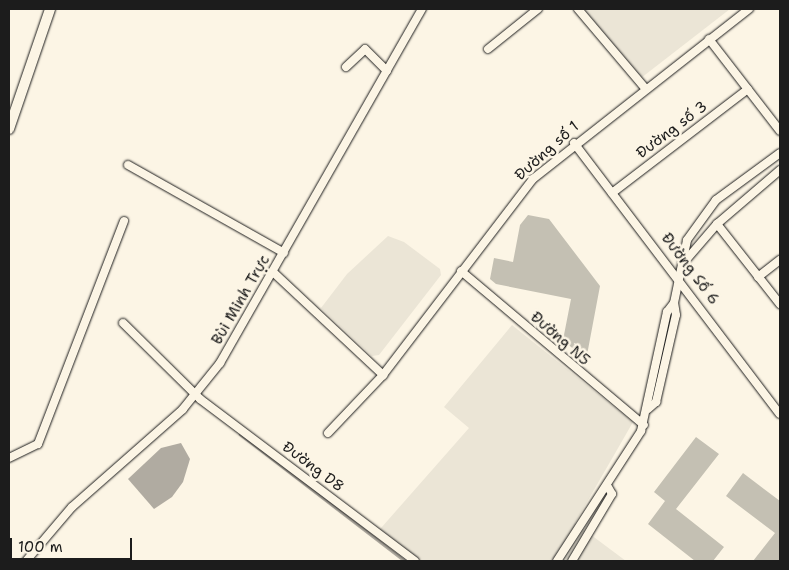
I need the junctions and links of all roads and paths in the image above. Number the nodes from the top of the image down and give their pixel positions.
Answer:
1 (50, 9) edge
2 (422, 9) edge
3 (538, 9) edge
4 (578, 9) edge
5 (749, 9) edge
6 (709, 39) junction
7 (488, 49) dead end
8 (346, 67) dead end
9 (386, 71) junction
10 (645, 88) junction
11 (748, 89) junction
12 (9, 129) edge
13 (780, 131) edge
14 (574, 143) junction
15 (780, 152) edge
16 (128, 165) dead end
17 (780, 170) edge
18 (612, 193) junction
19 (124, 221) dead end
20 (717, 224) junction
21 (284, 253) junction
22 (686, 260) junction
23 (780, 260) edge
24 (461, 271) junction
25 (273, 272) junction
26 (758, 277) junction
27 (680, 278) junction
28 (780, 304) edge
29 (123, 323) dead end
30 (383, 375) junction
31 (195, 394) junction
32 (780, 414) edge
33 (644, 425) junction
34 (328, 433) dead end
35 (9, 458) edge
36 (608, 487) junction
37 (26, 561) edge
38 (415, 561) edge
39 (557, 561) edge
40 (572, 561) edge

1 - 12 main road
2 - 9 street, Bùi Minh Trực
3 - 7 street
4 - 10 street
5 - 6 street, Đường số 1
6 - 10 street, Đường số 1
6 - 11 street
8 - 9 street
9 - 21 street, Bùi Minh Trực
10 - 14 street, Đường số 1
11 - 13 street
11 - 18 street, Đường số 3
14 - 18 street, Đường Số 6
14 - 24 street, Đường số 1
15 - 22 street
16 - 21 street
17 - 20 street
18 - 27 street, Đường Số 6
19 - 35 street
20 - 22 street
20 - 26 street
21 - 25 street, Bùi Minh Trực
22 - 27 street
23 - 26 street
24 - 30 street, Đường số 1
24 - 33 street, Đường N5
25 - 30 street
25 - 31 street, Bùi Minh Trực
26 - 28 street
27 - 32 street, Đường Số 6
27 - 33 street
29 - 31 street, Đường D8
30 - 34 street, Đường số 1
31 - 37 street, Bùi Minh Trực
31 - 38 street, Đường D8
33 - 36 street
36 - 39 street
36 - 40 street

